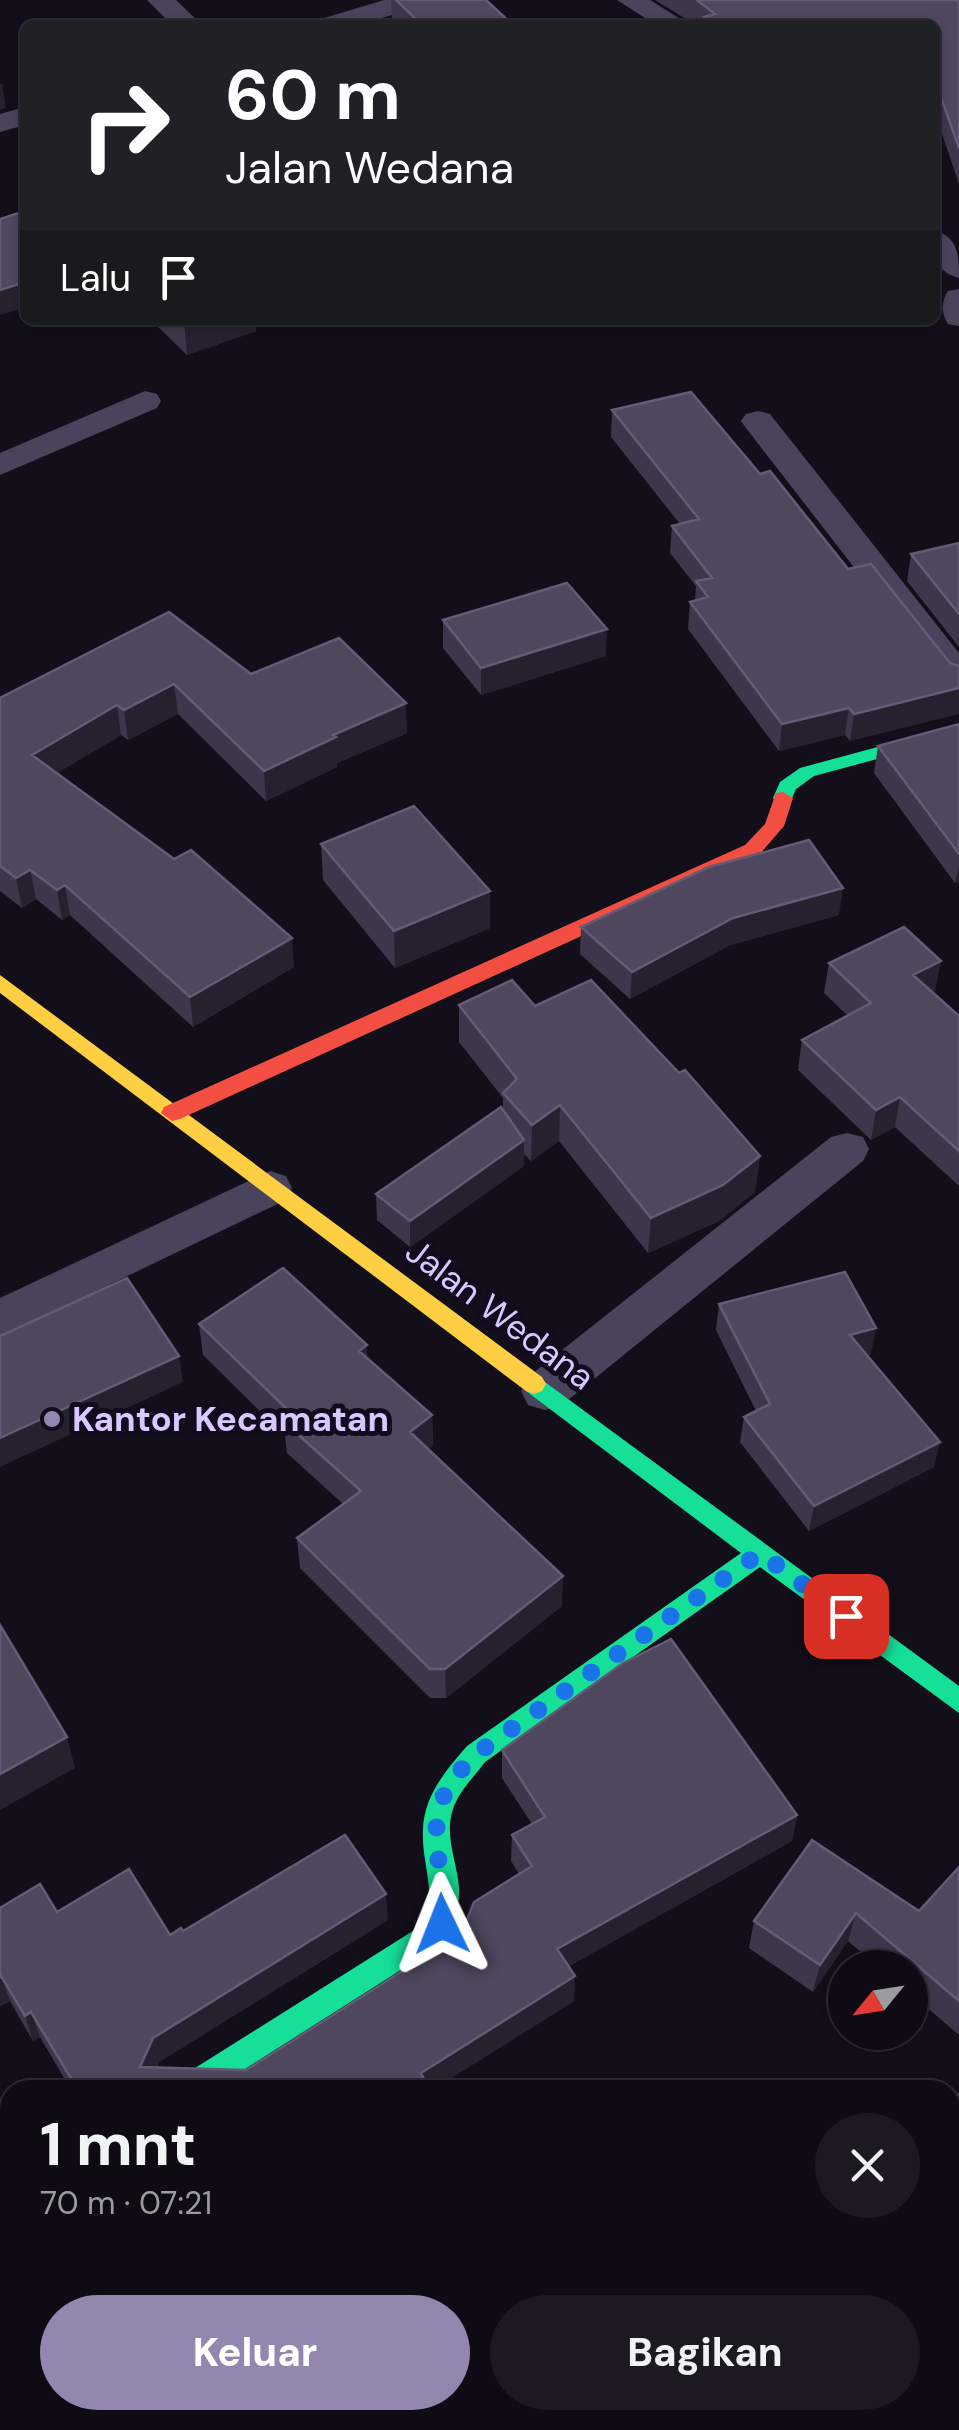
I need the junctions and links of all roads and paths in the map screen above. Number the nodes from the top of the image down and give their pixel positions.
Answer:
1 (160, 0) edge
2 (412, 0) edge
3 (630, 0) edge
4 (182, 20) edge
5 (348, 20) edge
6 (667, 20) edge
7 (940, 246) edge
8 (959, 269) edge
9 (959, 298) edge
10 (959, 318) edge
11 (145, 401) dead end
12 (758, 421) dead end
13 (0, 465) edge
14 (959, 678) edge
15 (959, 731) edge
16 (0, 982) edge
17 (172, 1114) junction
18 (847, 1149) dead end
19 (270, 1188) junction
20 (0, 1319) edge
21 (545, 1391) junction
22 (760, 1553) junction
23 (959, 1700) edge
24 (202, 2080) edge

1 - 4 street
2 - 5 street
3 - 6 street
7 - 8 street
9 - 10 street
11 - 13 street
12 - 14 street
15 - 17 street
16 - 17 street, Jalan Wedana
17 - 19 street, Jalan Wedana
18 - 21 street
19 - 20 street
19 - 21 street, Jalan Wedana
21 - 22 street, Jalan Wedana
22 - 23 street, Jalan Wedana
22 - 24 street

